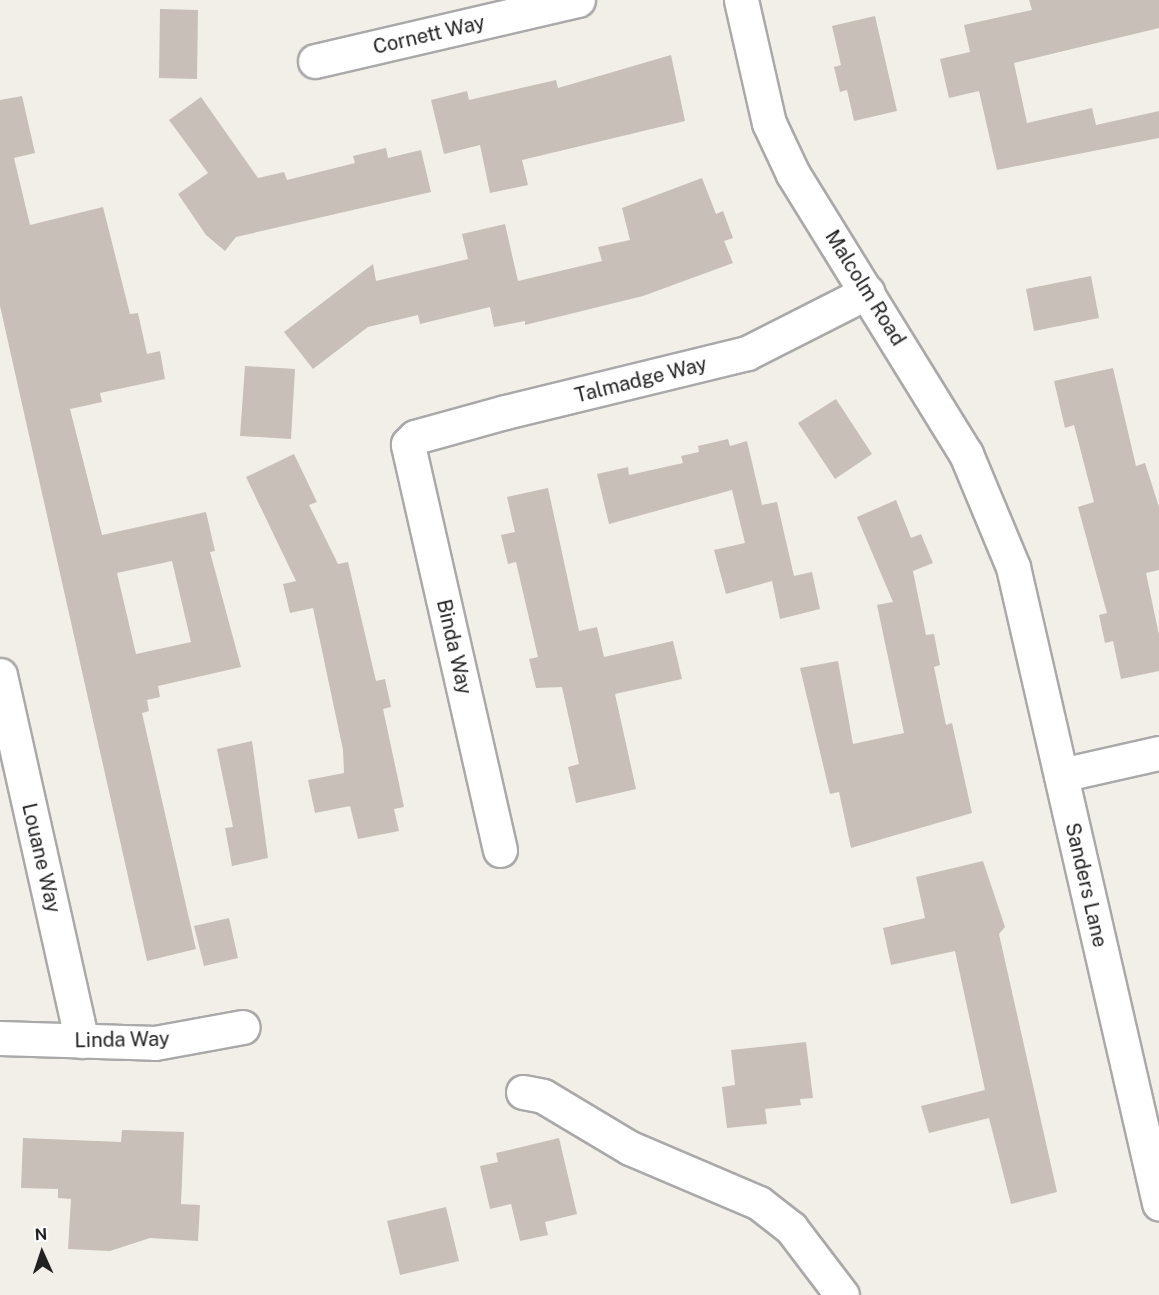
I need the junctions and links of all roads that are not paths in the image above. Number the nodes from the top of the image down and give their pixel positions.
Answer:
1 (578, 0) edge
2 (741, 0) edge
3 (315, 62) dead end
4 (867, 292) junction
5 (408, 444) joint
6 (1013, 567) joint
7 (0, 675) edge
8 (1159, 753) edge
9 (1061, 775) junction
10 (500, 850) dead end
11 (243, 1027) dead end
12 (0, 1038) edge
13 (82, 1041) junction
14 (523, 1092) dead end
15 (1159, 1203) edge
16 (842, 1295) edge

1 - 3 street, Cornett Way
2 - 4 street, Malcolm Road
4 - 5 street, Talmadge Way
4 - 6 street, Malcolm Road
5 - 10 street, Binda Way
6 - 9 street, Sanders Lane
7 - 13 street, Louane Way
8 - 9 street
9 - 15 street, Sanders Lane
11 - 13 street, Linda Way
12 - 13 street, Linda Way
14 - 16 street

